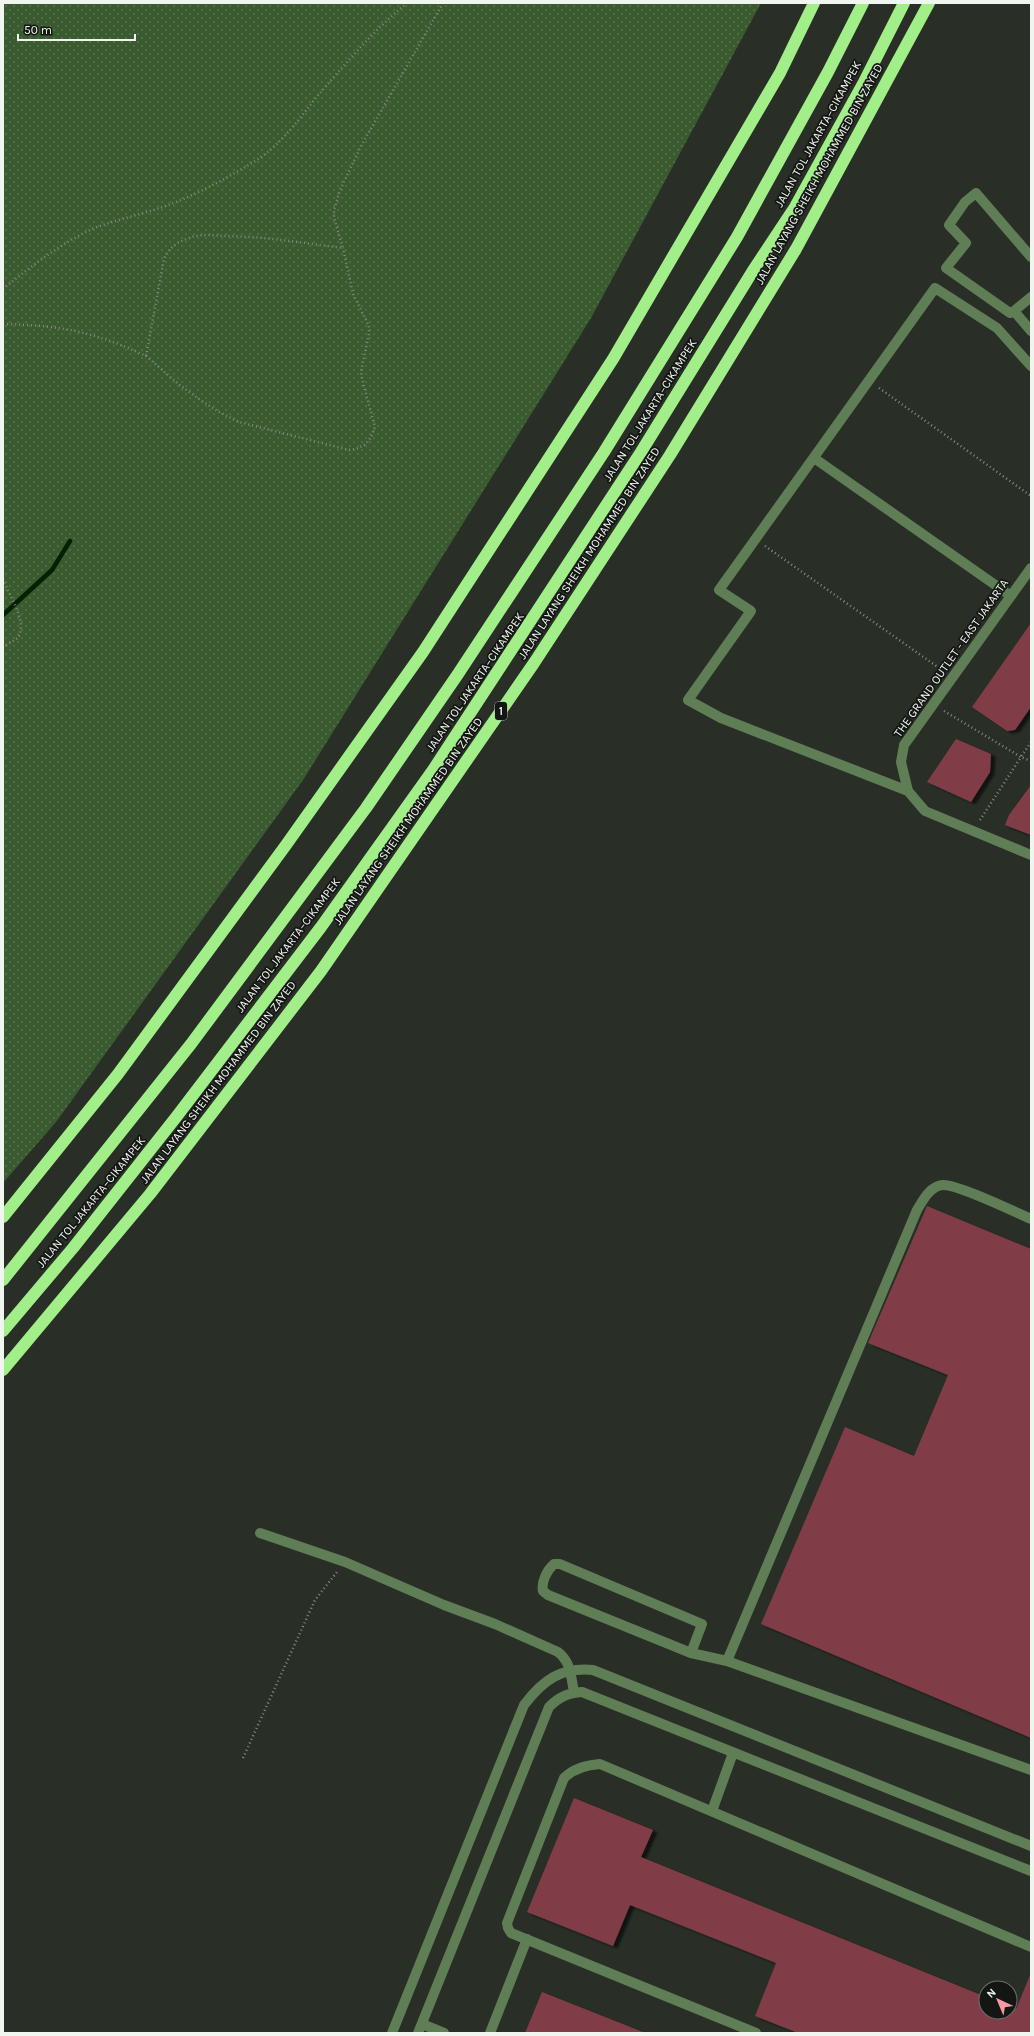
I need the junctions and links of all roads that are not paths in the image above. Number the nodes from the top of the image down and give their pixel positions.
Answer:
1 (814, 3) edge
2 (863, 3) edge
3 (904, 3) edge
4 (929, 3) edge
5 (1031, 257) edge
6 (1031, 297) edge
7 (1014, 311) junction
8 (1031, 331) edge
9 (1031, 366) edge
10 (814, 458) junction
11 (1031, 568) edge
12 (1011, 596) junction
13 (908, 791) junction
14 (1031, 855) edge
15 (3, 1217) edge
16 (1031, 1219) edge
17 (3, 1280) edge
18 (3, 1331) edge
19 (3, 1370) edge
20 (260, 1533) dead end
21 (691, 1652) junction
22 (727, 1661) junction
23 (570, 1669) junction
24 (574, 1692) junction
25 (733, 1753) junction
26 (1031, 1770) edge
27 (712, 1811) junction
28 (1031, 1846) edge
29 (1031, 1871) edge
30 (527, 1939) junction
31 (1031, 1947) edge
32 (420, 2028) edge
33 (392, 2033) edge
34 (444, 2033) edge
35 (490, 2033) edge
36 (756, 2033) edge

1 - 15 highway
2 - 17 highway, JALAN TOL JAKARTA–CIKAMPEK
3 - 18 highway, JALAN TOL JAKARTA–CIKAMPEK / 1
4 - 19 highway, JALAN LAYANG SHEIKH MOHAMMED BIN ZAYED / 1
5 - 7 street
6 - 7 street
7 - 8 street
9 - 10 street
10 - 12 street
10 - 13 street
11 - 12 street, THE GRAND OUTLET - EAST JAKARTA
12 - 13 street, THE GRAND OUTLET - EAST JAKARTA
13 - 14 street, THE GRAND OUTLET - EAST JAKARTA
16 - 22 street
20 - 23 street
21 - 21 street
21 - 22 street
22 - 26 street
23 - 24 street
23 - 28 street
23 - 33 street
24 - 25 street
24 - 32 street
25 - 27 street
25 - 29 street
27 - 30 street
27 - 31 street
30 - 35 street
30 - 36 street
32 - 34 street

